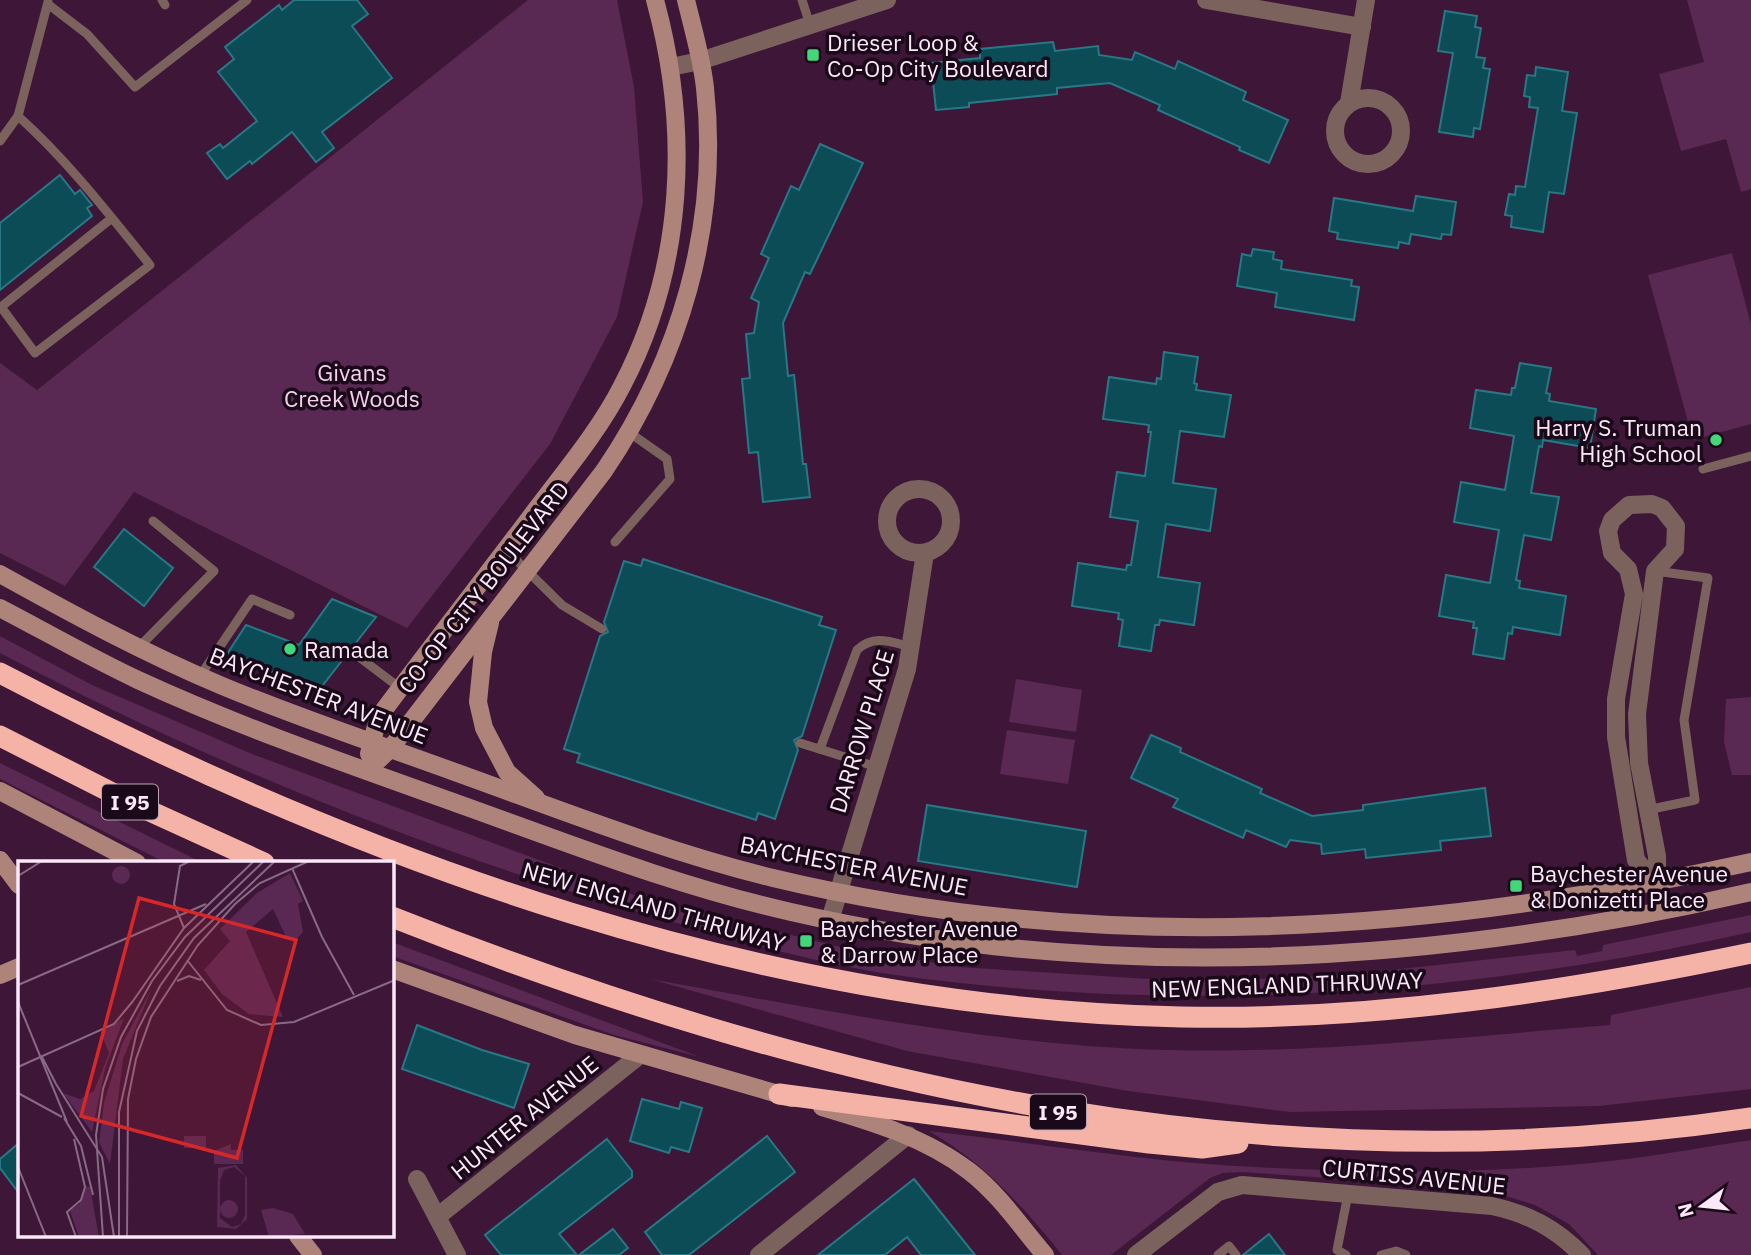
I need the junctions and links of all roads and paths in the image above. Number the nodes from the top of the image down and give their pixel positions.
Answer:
1 (247, 0) edge
2 (655, 0) edge
3 (686, 0) edge
4 (802, 0) edge
5 (887, 0) edge
6 (1206, 0) edge
7 (1366, 0) edge
8 (48, 2) edge
9 (810, 25) junction
10 (1362, 27) junction
11 (700, 61) junction
12 (671, 67) junction
13 (1349, 103) dead end
14 (18, 116) junction
15 (0, 141) edge
16 (112, 218) junction
17 (606, 416) junction
18 (630, 433) junction
19 (1751, 456) edge
20 (1703, 469) dead end
21 (153, 521) dead end
22 (615, 542) dead end
23 (506, 550) junction
24 (925, 553) dead end
25 (526, 571) junction
26 (1655, 571) junction
27 (0, 574) edge
28 (0, 608) edge
29 (290, 615) dead end
30 (492, 616) junction
31 (602, 629) dead end
32 (911, 647) junction
33 (138, 648) junction
34 (359, 657) dead end
35 (0, 673) edge
36 (200, 676) junction
37 (400, 688) junction
38 (0, 736) edge
39 (371, 742) junction
40 (800, 743) dead end
41 (390, 749) junction
42 (820, 749) junction
43 (877, 767) junction
44 (367, 771) junction
45 (0, 790) edge
46 (544, 804) junction
47 (1647, 810) junction
48 (0, 860) edge
49 (131, 861) edge
50 (260, 861) edge
51 (1751, 862) edge
52 (18, 883) edge
53 (1655, 883) junction
54 (839, 891) junction
55 (1751, 892) edge
56 (1658, 911) junction
57 (394, 918) edge
58 (830, 920) junction
59 (1751, 953) edge
60 (18, 967) edge
61 (394, 970) edge
62 (0, 975) edge
63 (640, 1055) junction
64 (779, 1094) junction
65 (1751, 1118) edge
66 (908, 1135) junction
67 (1286, 1137) junction
68 (417, 1179) dead end
69 (1348, 1194) junction
70 (438, 1217) junction
71 (300, 1238) edge
72 (313, 1255) edge
73 (457, 1255) edge
74 (759, 1255) edge
75 (1045, 1255) edge
76 (1136, 1255) edge
77 (1218, 1255) edge
78 (1236, 1255) edge
79 (1346, 1255) edge
80 (1381, 1255) edge
81 (1406, 1255) edge
82 (1582, 1255) edge

1 - 8 lane
2 - 12 main road, CO-OP CITY BOULEVARD
3 - 11 main road, CO-OP CITY BOULEVARD
4 - 9 lane
5 - 9 street
6 - 10 street
7 - 10 street
8 - 14 lane
9 - 11 street
10 - 13 street
11 - 12 street
11 - 18 main road, CO-OP CITY BOULEVARD
12 - 17 main road, CO-OP CITY BOULEVARD
14 - 15 lane
14 - 16 lane
16 - 16 lane
17 - 18 main road
17 - 23 main road, CO-OP CITY BOULEVARD
18 - 22 lane
18 - 25 main road, CO-OP CITY BOULEVARD
19 - 20 lane
21 - 33 lane
23 - 25 lane
23 - 37 main road, CO-OP CITY BOULEVARD
24 - 32 street, DARROW PLACE
25 - 30 main road, CO-OP CITY BOULEVARD
25 - 31 lane
26 - 47 street
26 - 47 lane
26 - 53 street
27 - 33 main road, BAYCHESTER AVENUE
28 - 44 main road
29 - 36 lane
30 - 41 main road, CO-OP CITY BOULEVARD
30 - 46 main road
32 - 42 lane
32 - 43 street, DARROW PLACE
33 - 36 main road, BAYCHESTER AVENUE
34 - 37 lane
35 - 59 highway, NEW ENGLAND THRUWAY / I 95
36 - 39 main road, BAYCHESTER AVENUE
37 - 39 main road, CO-OP CITY BOULEVARD
38 - 50 highway, I 95
39 - 41 main road, BAYCHESTER AVENUE
39 - 44 main road, CO-OP CITY BOULEVARD
40 - 42 lane
41 - 44 main road, CO-OP CITY BOULEVARD
41 - 46 main road, BAYCHESTER AVENUE
42 - 43 lane
43 - 54 street, DARROW PLACE
44 - 58 main road
45 - 49 main road
46 - 54 main road, BAYCHESTER AVENUE
47 - 53 street
48 - 52 main road
51 - 53 main road, BAYCHESTER AVENUE
53 - 54 main road, BAYCHESTER AVENUE
53 - 56 street
54 - 58 street, DARROW PLACE
55 - 56 main road
56 - 58 main road
57 - 67 highway, I 95
60 - 62 main road
61 - 63 main road
63 - 64 main road
63 - 70 street, HUNTER AVENUE
64 - 66 main road
64 - 67 highway
65 - 67 highway, I 95
66 - 74 street
66 - 75 main road
68 - 70 street, HUNTER AVENUE
69 - 76 street, CURTISS AVENUE
69 - 79 lane
69 - 82 street, CURTISS AVENUE
70 - 73 street, HUNTER AVENUE
71 - 72 main road
77 - 78 lane
80 - 81 lane

